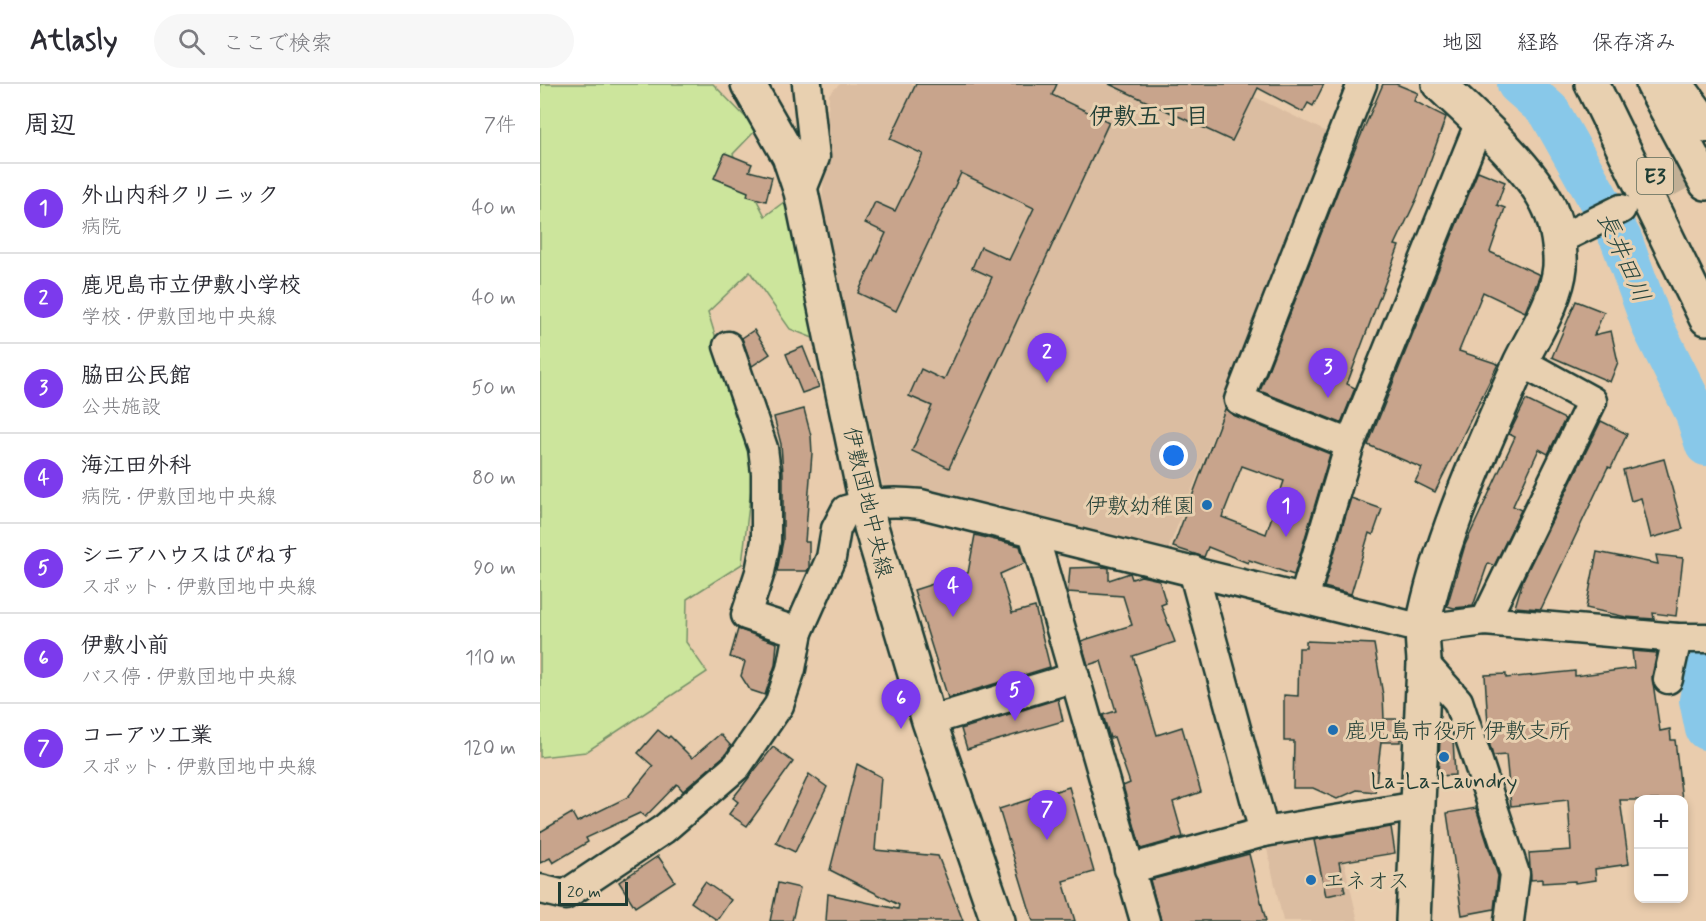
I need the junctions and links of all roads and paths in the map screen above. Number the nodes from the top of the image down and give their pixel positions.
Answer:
1 (748, 84) edge
2 (807, 84) edge
3 (1361, 84) edge
4 (1438, 84) edge
5 (1592, 84) edge
6 (1602, 84) edge
7 (1653, 84) edge
8 (1676, 84) edge
9 (1480, 122) junction
10 (1706, 125) edge
11 (1706, 183) edge
12 (801, 192) junction
13 (1619, 210) tunnel mouth
14 (1568, 235) junction
15 (1706, 268) edge
16 (1706, 318) edge
17 (728, 346) dead end
18 (1521, 362) junction
19 (1350, 444) junction
20 (867, 503) junction
21 (1033, 532) junction
22 (1193, 570) junction
23 (1304, 598) junction
24 (1485, 621) junction
25 (1423, 629) junction
26 (798, 632) junction
27 (1677, 638) junction
28 (1706, 638) edge
29 (1424, 663) junction
30 (1075, 677) junction
31 (1668, 679) dead end
32 (929, 722) junction
33 (1418, 806) junction
34 (1264, 832) junction
35 (1130, 869) junction
36 (540, 889) edge
37 (998, 921) edge
38 (1145, 921) edge
39 (1413, 921) edge
40 (1509, 921) edge

1 - 12 main road, 伊敷団地中央線
2 - 12 street
3 - 19 street
4 - 9 main road
5 - 16 main road
6 - 15 main road, E3
7 - 11 main road, E3
8 - 10 main road
9 - 14 main road
9 - 19 street
12 - 20 main road, 伊敷団地中央線
13 - 14 street
14 - 18 main road
17 - 26 street
18 - 24 street
18 - 25 main road
19 - 23 street
20 - 21 street
20 - 26 street
20 - 32 main road, 伊敷団地中央線
21 - 22 street
21 - 30 street
22 - 23 street
22 - 34 street
23 - 25 street
24 - 25 street
24 - 27 street
25 - 29 main road
26 - 36 street
27 - 28 street
27 - 31 street
29 - 33 main road
29 - 40 street
30 - 32 street
30 - 35 street
32 - 37 main road, 伊敷団地中央線
33 - 34 street
33 - 39 main road
34 - 35 street
35 - 38 street

